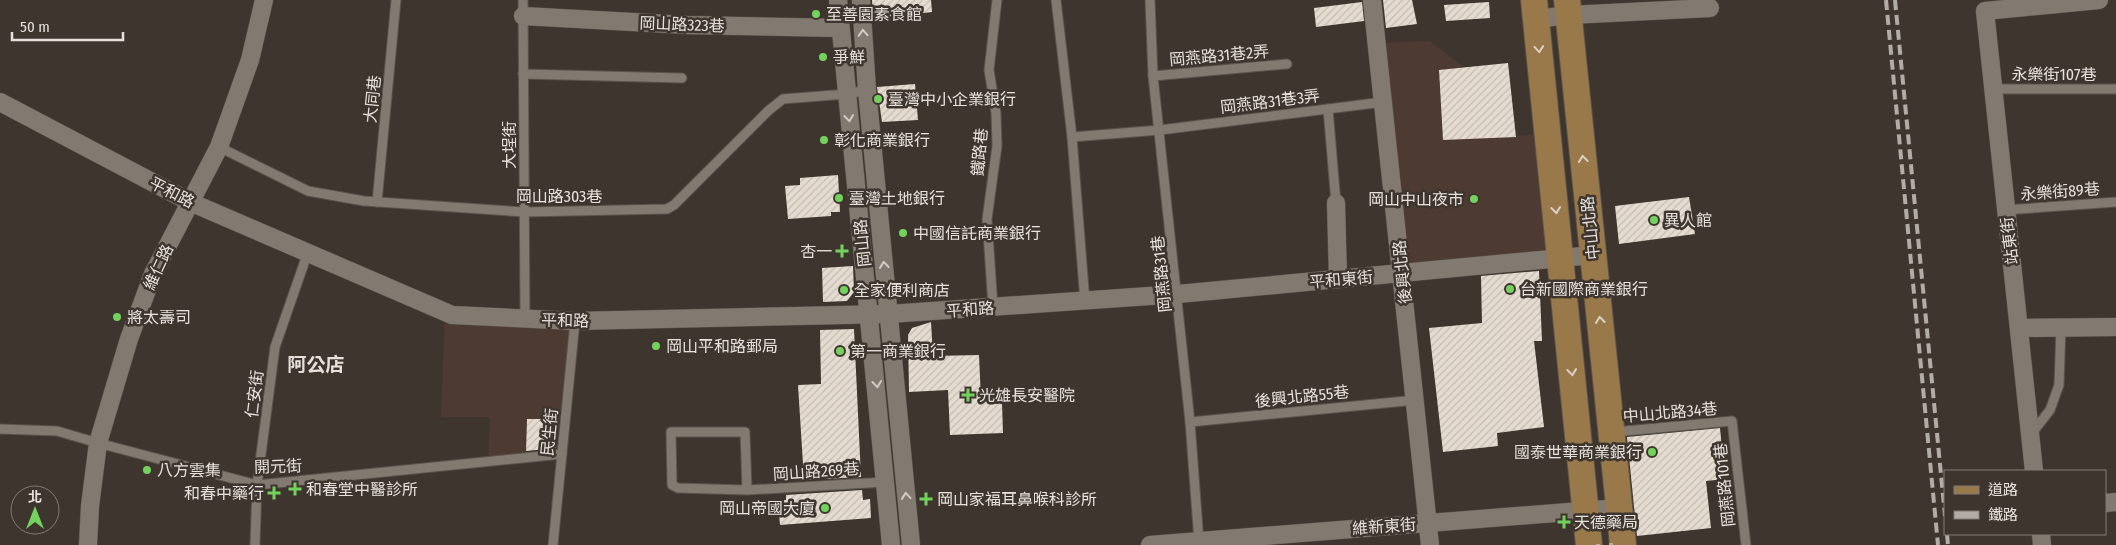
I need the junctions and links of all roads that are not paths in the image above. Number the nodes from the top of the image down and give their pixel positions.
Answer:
1 (264, 0) edge
2 (396, 0) edge
3 (838, 0) edge
4 (860, 0) edge
5 (997, 0) edge
6 (1056, 0) edge
7 (1150, 0) edge
8 (1372, 0) edge
9 (2099, 0) edge
10 (523, 8) edge
11 (1568, 8) edge
12 (1710, 8) dead end
13 (1535, 10) edge
14 (840, 28) junction
15 (1287, 64) dead end
16 (523, 74) junction
17 (1153, 76) junction
18 (682, 78) dead end
19 (1993, 89) junction
20 (2116, 89) edge
21 (867, 90) junction
22 (847, 94) junction
23 (0, 102) edge
24 (1383, 102) junction
25 (1328, 109) junction
26 (1160, 130) junction
27 (1072, 137) junction
28 (219, 147) junction
29 (190, 202) junction
30 (377, 202) junction
31 (2116, 202) edge
32 (1336, 203) joint
33 (2006, 210) junction
34 (524, 212) junction
35 (308, 252) junction
36 (1593, 255) junction
37 (1561, 258) junction
38 (1402, 273) junction
39 (1338, 279) junction
40 (1178, 294) junction
41 (1085, 302) junction
42 (993, 307) junction
43 (889, 314) junction
44 (870, 315) junction
45 (525, 319) junction
46 (575, 321) junction
47 (2061, 326) junction
48 (2116, 327) edge
49 (2020, 328) junction
50 (1416, 400) junction
51 (1732, 421) joint
52 (1190, 422) junction
53 (0, 429) edge
54 (1611, 432) junction
55 (2030, 435) junction
56 (98, 443) junction
57 (562, 454) junction
58 (2034, 470) edge
59 (886, 482) junction
60 (257, 485) junction
61 (747, 490) junction
62 (1619, 508) junction
63 (1586, 510) junction
64 (1428, 522) junction
65 (1198, 542) edge
66 (88, 545) edge
67 (255, 545) edge
68 (553, 545) edge
69 (891, 545) edge
70 (911, 545) edge
71 (1150, 545) edge
72 (1430, 545) edge
73 (1590, 545) edge
74 (1623, 545) edge
75 (1746, 545) edge

1 - 28 street, 維仁路
2 - 30 lane, 大同巷
3 - 14 street, 岡山路
21 -> 4 street, 岡山路
5 - 42 lane, 鐵路巷
6 - 27 lane
7 - 17 lane, 岡燕路31巷
8 - 24 street, 後興北路
9 - 19 street, 站東街
10 - 14 street, 岡山路323巷
10 - 16 lane, 大埕街
11 - 12 street
11 - 13 street
36 -> 11 main road, 中山北路
13 -> 37 main road, 中山北路
14 - 22 street, 岡山路
15 - 17 lane, 岡燕路31巷2弄
16 - 18 lane
16 - 34 lane, 大埕街
17 - 26 lane, 岡燕路31巷
19 - 20 lane, 永樂街107巷
19 - 33 street, 站東街
21 - 22 lane, 岡山路303巷
43 -> 21 street, 岡山路
22 - 34 lane, 岡山路303巷
22 -> 44 street, 岡山路
23 - 29 street, 平和路
24 - 25 lane, 岡燕路31巷3弄
24 - 38 street, 後興北路
25 - 26 lane, 岡燕路31巷3弄
25 - 32 lane
26 - 27 lane, 岡燕路31巷3弄
26 - 40 lane, 岡燕路31巷
27 - 41 lane
28 - 29 street, 維仁路
28 - 30 lane, 岡山路303巷
29 - 35 street, 平和路
29 - 56 street, 維仁路
30 - 34 lane, 岡山路303巷
31 - 33 lane, 永樂街89巷
32 - 39 street
33 - 49 street, 站東街
34 - 45 lane, 大埕街
35 - 45 street, 平和路
35 - 60 lane, 仁安街
36 - 37 street, 平和東街
54 -> 36 main road, 中山北路
37 - 38 street, 平和東街
37 -> 63 main road, 中山北路
38 - 39 street, 平和東街
38 - 50 street, 後興北路
39 - 40 street, 平和東街
40 - 41 street, 平和路
40 - 52 lane, 岡燕路31巷
41 - 42 street, 平和路
42 - 43 street, 平和路
43 - 44 street, 平和路
70 -> 43 street, 岡山路
44 - 46 street, 平和路
44 -> 59 street, 岡山路
45 - 46 street, 平和路
46 - 57 lane, 民生街
47 - 48 street
47 - 49 street
47 - 55 lane
49 - 55 street, 站東街
50 - 52 lane, 後興北路55巷
50 - 64 street, 後興北路
51 - 54 lane, 中山北路34巷
51 - 75 lane, 岡燕路101巷
52 - 65 lane, 岡燕路31巷
53 - 56 lane, 開元街
54 - 62 main road, 中山北路
55 - 58 street, 站東街
56 - 60 lane, 開元街
56 - 66 street, 維仁路
57 - 60 lane, 開元街
57 - 68 lane, 民生街
59 - 61 lane, 岡山路269巷
59 - 69 street, 岡山路
60 - 67 lane, 仁安街
61 - 61 lane, 岡山路269巷
62 - 63 street, 維新東街
62 - 74 main road, 中山北路
63 - 64 street, 維新東街
63 - 73 main road, 中山北路
64 - 65 street, 維新東街
64 - 72 street, 後興北路
65 - 71 street, 維新東街

